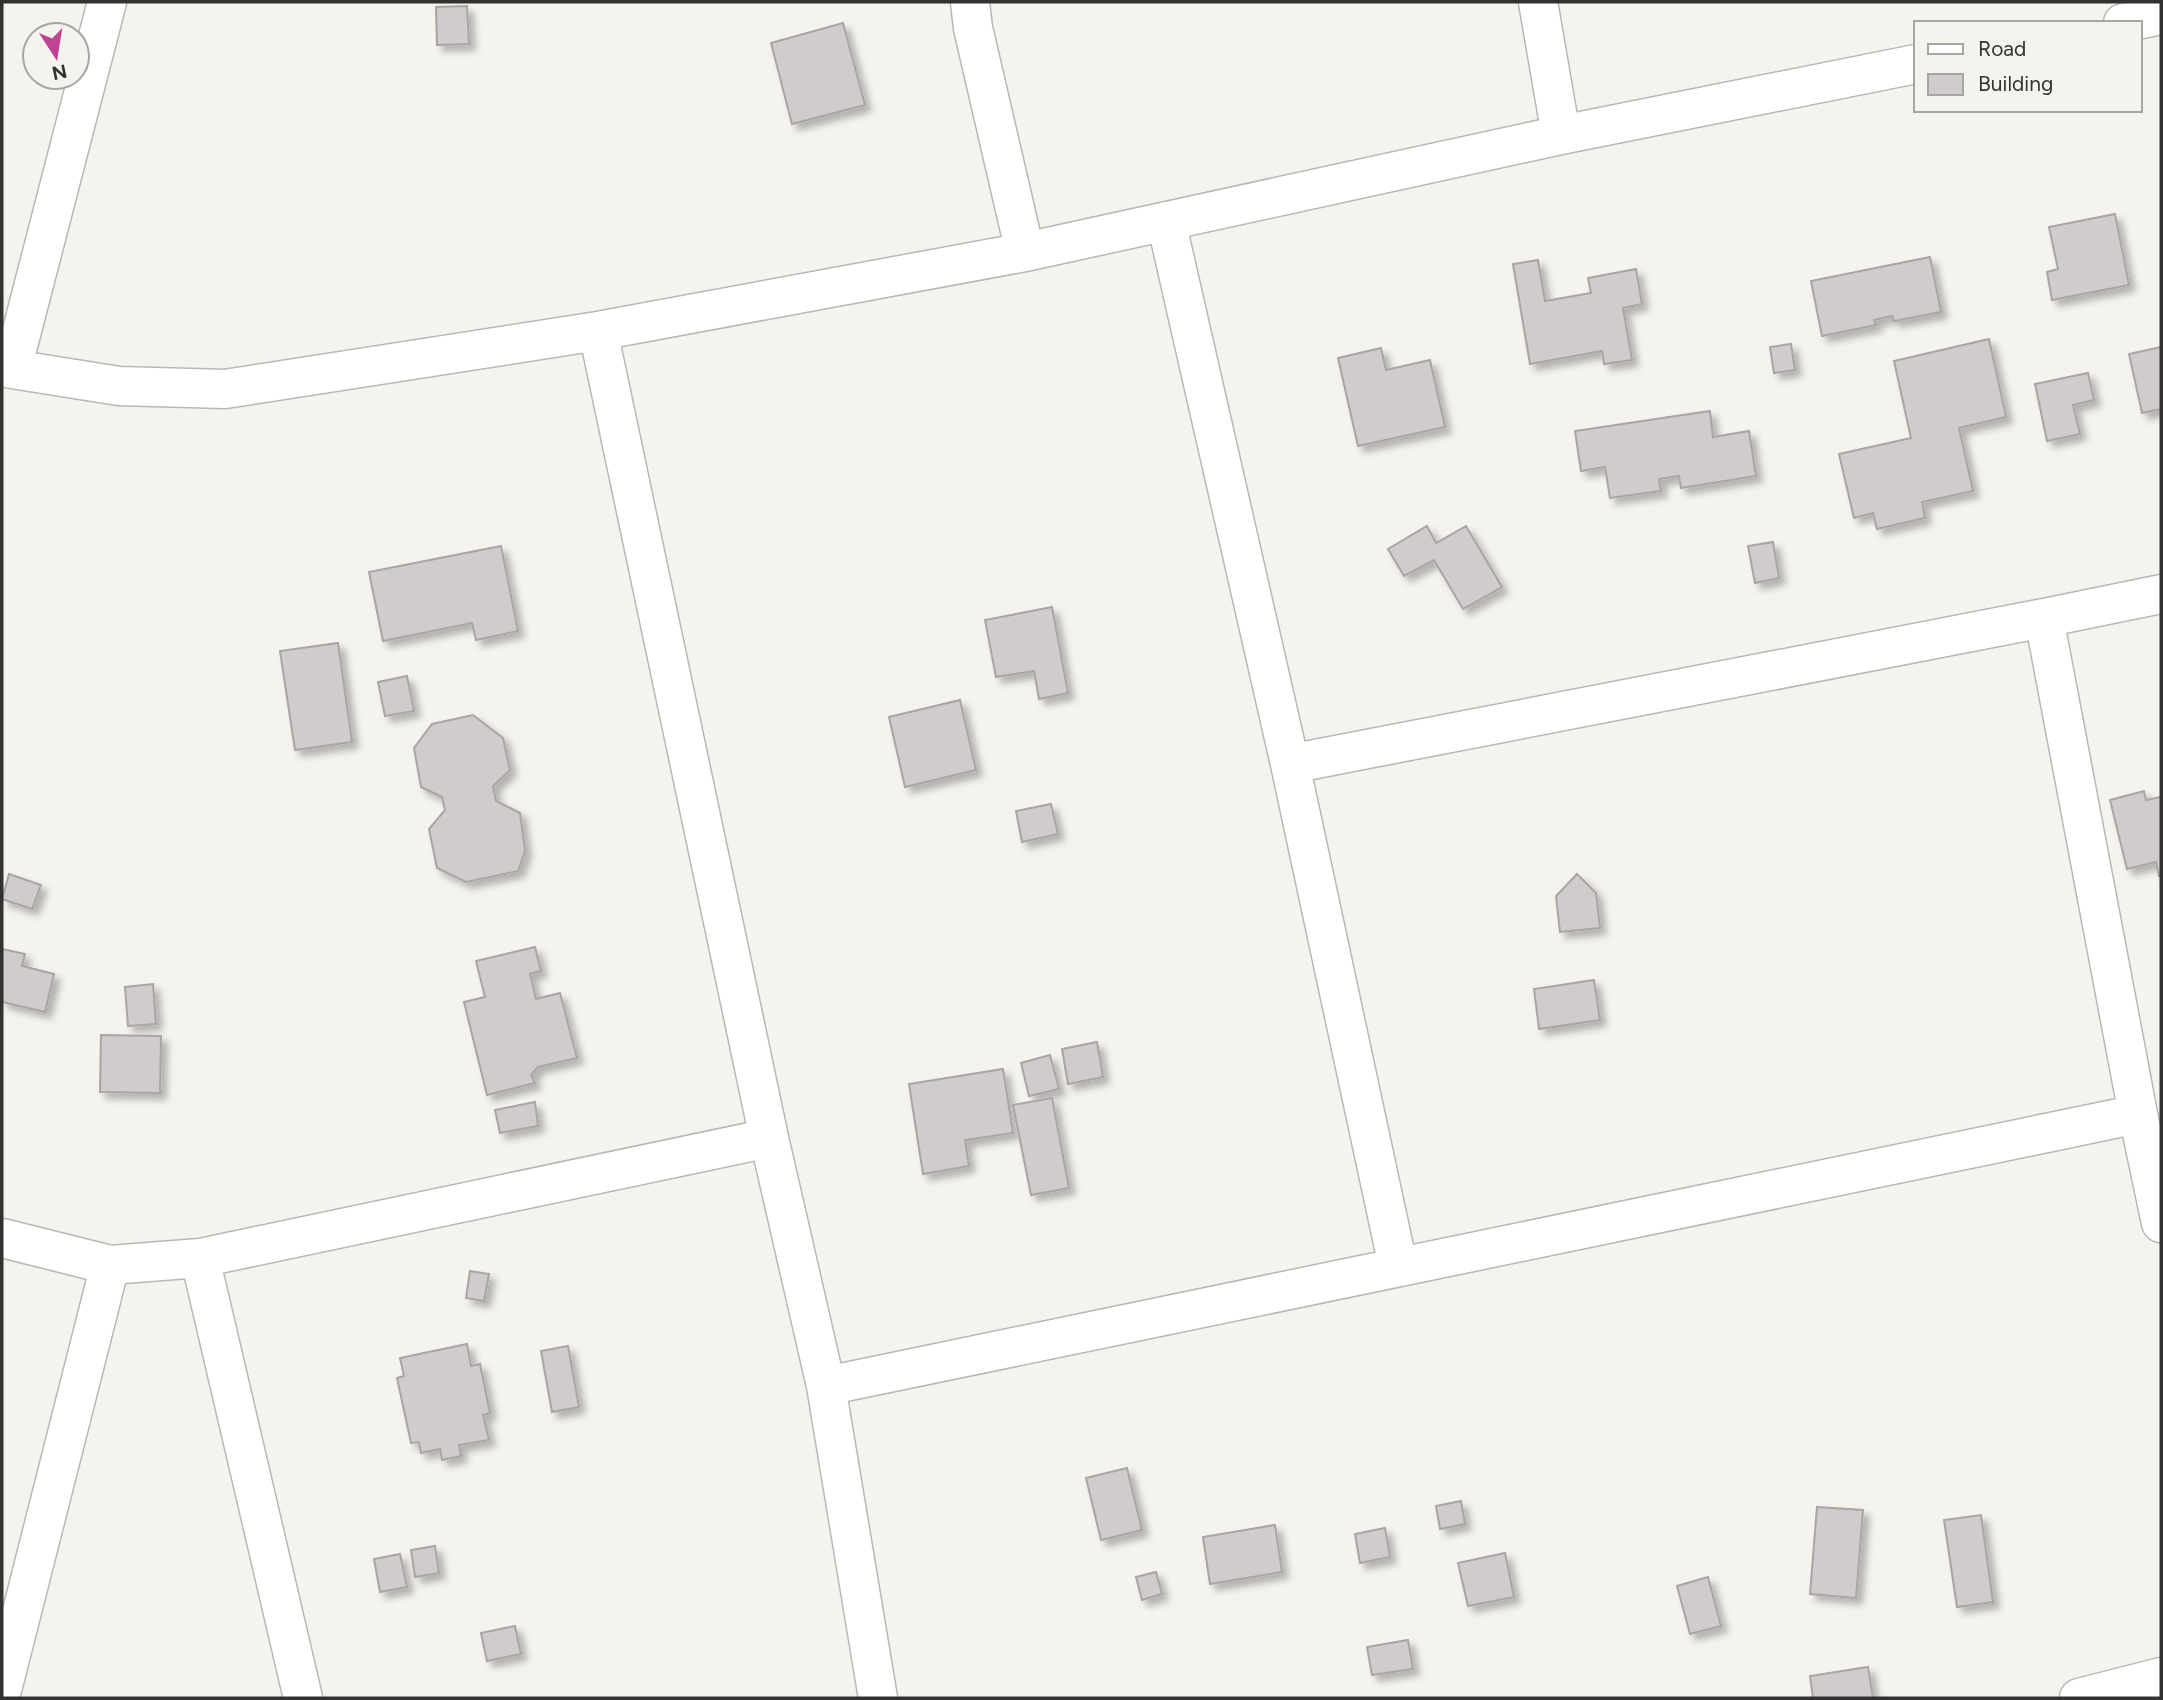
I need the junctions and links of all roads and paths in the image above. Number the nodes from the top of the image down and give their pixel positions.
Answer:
1 (107, 2) edge
2 (970, 2) edge
3 (1538, 2) edge
4 (2161, 15) edge
5 (2132, 21) edge
6 (1914, 64) edge
7 (1560, 135) junction
8 (1166, 221) junction
9 (1025, 252) junction
10 (598, 331) junction
11 (7, 368) edge
12 (2161, 594) edge
13 (2044, 618) junction
14 (1290, 764) junction
15 (2138, 1114) junction
16 (769, 1138) junction
17 (2161, 1223) edge
18 (2, 1238) edge
19 (201, 1258) junction
20 (110, 1265) junction
21 (1398, 1266) junction
22 (826, 1386) junction
23 (2161, 1677) edge
24 (2, 1690) edge
25 (303, 1698) edge
26 (878, 1698) edge
27 (2079, 1698) edge

1 - 11 street
2 - 9 street
3 - 7 street
4 - 5 street
6 - 7 street
7 - 8 street
8 - 9 street
8 - 14 street
9 - 10 street
10 - 11 street
10 - 16 street
12 - 13 street
13 - 14 street
13 - 15 street
14 - 21 street
15 - 17 street
15 - 21 street
16 - 19 street
16 - 22 street
18 - 20 street
19 - 20 street
19 - 25 street
20 - 24 street
21 - 22 street
22 - 26 street
23 - 27 street

